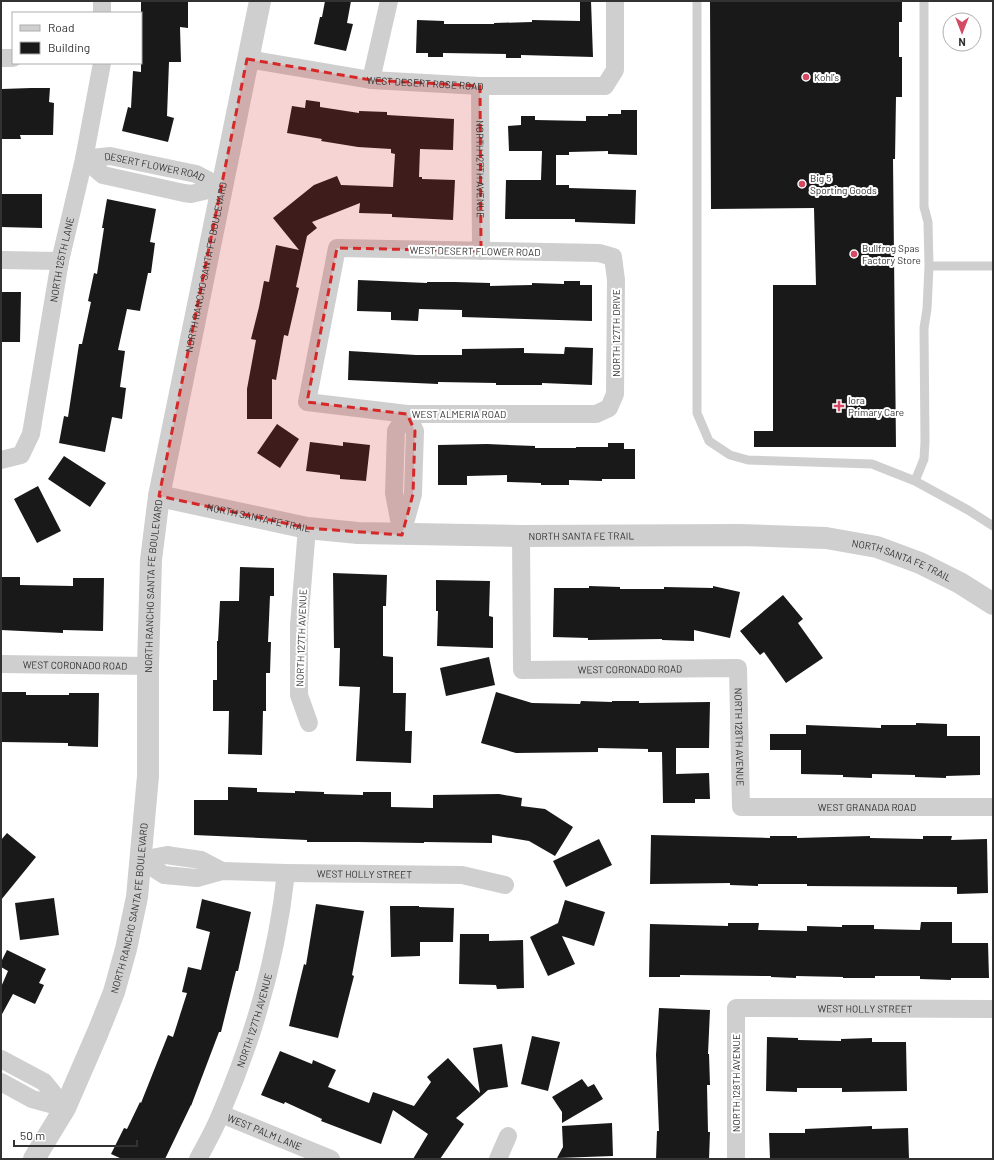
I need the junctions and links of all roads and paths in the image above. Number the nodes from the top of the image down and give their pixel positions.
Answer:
1 (102, 1) edge
2 (260, 1) edge
3 (389, 1) edge
4 (615, 1) edge
5 (697, 1) edge
6 (924, 1) edge
7 (102, 12) edge
8 (1, 58) edge
9 (12, 58) edge
10 (247, 58) junction
11 (102, 64) edge
12 (371, 80) junction
13 (480, 86) junction
14 (84, 159) junction
15 (221, 187) junction
16 (481, 251) junction
17 (613, 257) joint
18 (1, 260) edge
19 (60, 261) junction
20 (928, 266) junction
21 (993, 266) edge
22 (308, 402) joint
23 (610, 408) joint
24 (407, 414) junction
25 (1, 460) edge
26 (915, 481) junction
27 (159, 496) junction
28 (993, 526) edge
29 (307, 528) junction
30 (402, 535) junction
31 (522, 536) junction
32 (993, 604) edge
33 (1, 664) edge
34 (148, 666) junction
35 (738, 668) joint
36 (309, 723) dead end
37 (741, 807) joint
38 (993, 807) edge
39 (141, 860) junction
40 (286, 873) junction
41 (505, 885) dead end
42 (736, 1008) joint
43 (993, 1009) edge
44 (1, 1059) edge
45 (1, 1082) edge
46 (65, 1108) junction
47 (221, 1114) junction
48 (508, 1136) dead end
49 (34, 1159) edge
50 (198, 1159) edge
51 (331, 1159) edge
52 (498, 1159) edge
53 (736, 1159) edge

1 - 7 street
2 - 10 street, NORTH RANCHO SANTA FE BOULEVARD
3 - 12 street
4 - 13 street, WEST DESERT ROSE ROAD
5 - 26 lane
6 - 20 lane
8 - 9 street
10 - 12 street, WEST DESERT ROSE ROAD
10 - 15 street, NORTH RANCHO SANTA FE BOULEVARD
11 - 14 street, NORTH 125TH LANE
12 - 13 street, WEST DESERT ROSE ROAD
13 - 16 street, NORTH 127TH AVENUE
14 - 15 street, DESERT FLOWER ROAD
14 - 19 street, NORTH 125TH LANE
15 - 27 street, NORTH RANCHO SANTA FE BOULEVARD
16 - 17 street, WEST DESERT FLOWER ROAD
16 - 22 street, WEST DESERT FLOWER ROAD
17 - 23 street, NORTH 127TH DRIVE
18 - 19 street
19 - 25 street, NORTH 125TH LANE
20 - 21 lane
20 - 26 lane
22 - 24 street, WEST ALMERIA ROAD
23 - 24 street, WEST ALMERIA ROAD
24 - 30 street
26 - 28 lane
27 - 29 street, NORTH SANTA FE TRAIL
27 - 34 street, NORTH RANCHO SANTA FE BOULEVARD
29 - 30 street, NORTH SANTA FE TRAIL
29 - 36 street, NORTH 127TH AVENUE
30 - 31 street, NORTH SANTA FE TRAIL
31 - 32 street, NORTH SANTA FE TRAIL
31 - 35 street, WEST CORONADO ROAD
33 - 34 street, WEST CORONADO ROAD
34 - 39 street, NORTH RANCHO SANTA FE BOULEVARD
35 - 37 street, NORTH 128TH AVENUE
37 - 38 street, WEST GRANADA ROAD
39 - 40 street, WEST HOLLY STREET
39 - 46 street, NORTH RANCHO SANTA FE BOULEVARD
40 - 41 street, WEST HOLLY STREET
40 - 47 street, NORTH 127TH AVENUE
42 - 43 street, WEST HOLLY STREET
42 - 53 street, NORTH 128TH AVENUE
44 - 46 street
45 - 46 street
46 - 49 street, NORTH RANCHO SANTA FE BOULEVARD
47 - 50 street, NORTH 127TH AVENUE
47 - 51 street, WEST PALM LANE
48 - 52 street

